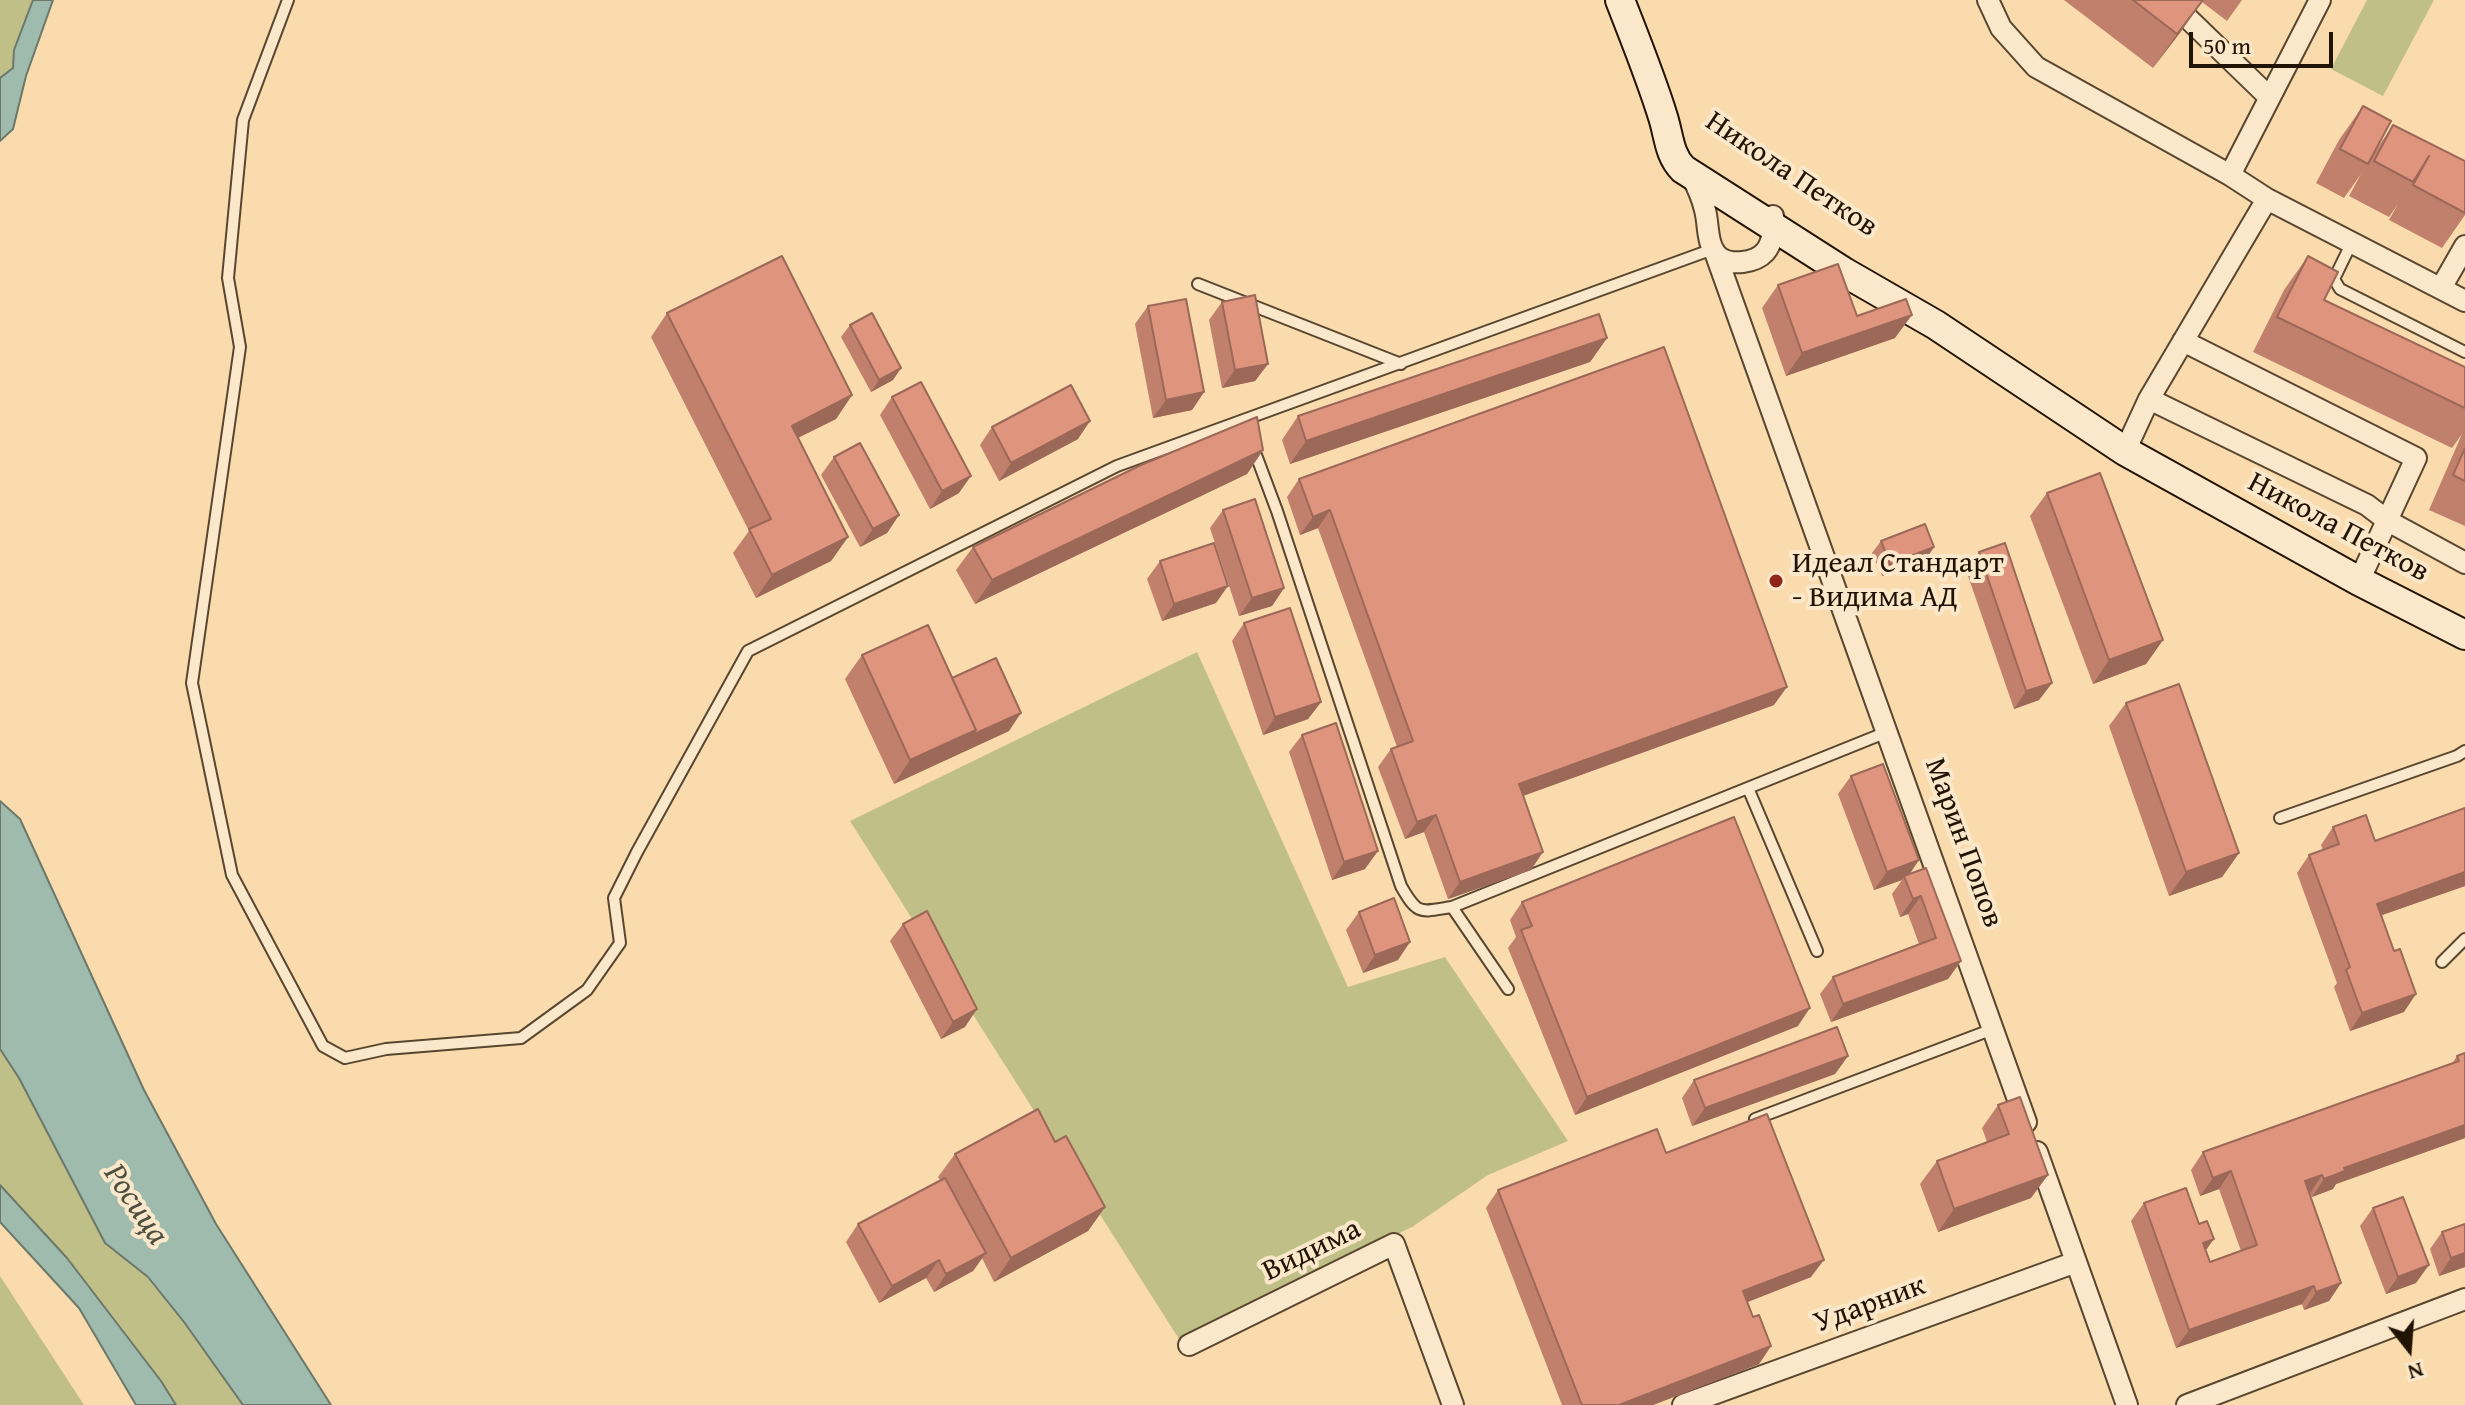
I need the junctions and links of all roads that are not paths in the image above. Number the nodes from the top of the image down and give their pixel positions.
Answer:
1 (288, 0) edge
2 (1620, 0) edge
3 (1988, 0) edge
4 (2169, 0) edge
5 (2320, 0) edge
6 (2269, 97) junction
7 (1663, 118) junction
8 (1691, 175) junction
9 (2230, 175) junction
10 (1739, 196) junction
11 (2267, 199) junction
12 (1773, 218) junction
13 (1708, 222) junction
14 (2352, 242) junction
15 (2465, 246) edge
16 (1714, 252) junction
17 (1754, 258) junction
18 (1198, 284) dead end
19 (2441, 288) junction
20 (2465, 301) edge
21 (1734, 305) junction
22 (2183, 341) junction
23 (2465, 352) edge
24 (1401, 364) junction
25 (2149, 399) junction
26 (1243, 419) junction
27 (2125, 451) junction
28 (2388, 521) junction
29 (2465, 563) edge
30 (2359, 581) junction
31 (2465, 635) edge
32 (1887, 732) junction
33 (2465, 751) edge
34 (1748, 788) junction
35 (2280, 818) dead end
36 (1452, 907) junction
37 (2465, 939) edge
38 (1817, 951) dead end
39 (2442, 962) dead end
40 (1508, 989) dead end
41 (1993, 1029) junction
42 (1741, 1125) edge
43 (2076, 1262) junction
44 (2465, 1299) edge
45 (1189, 1345) dead end
46 (1453, 1405) edge
47 (1683, 1405) edge
48 (2127, 1405) edge
49 (2187, 1405) edge

1 - 26 lane
2 - 7 main road
3 - 9 street
4 - 6 street
5 - 6 street
6 - 9 street
7 - 8 main road, Никола Петков
7 - 10 main road, Никола Петков
8 - 10 main road, Никола Петков
8 - 13 street
9 - 11 street
10 - 12 main road, Никола Петков
10 - 13 street
11 - 14 street
11 - 22 street
12 - 17 street
12 - 27 main road, Никола Петков
13 - 16 street
14 - 19 street
14 - 23 lane
15 - 19 street
16 - 17 street
16 - 21 street, Марин Попов
16 - 24 lane
17 - 21 street
18 - 24 lane
19 - 20 street
21 - 32 street, Марин Попов
22 - 25 street
22 - 28 street
24 - 26 lane
25 - 27 street
25 - 28 street
26 - 36 lane
27 - 30 main road, Никола Петков
28 - 29 street
28 - 30 street
30 - 31 main road, Никола Петков
32 - 34 lane
32 - 41 street, Марин Попов
33 - 35 lane
34 - 36 lane
34 - 38 lane
36 - 40 lane
37 - 39 lane
41 - 42 lane
41 - 43 street, Марин Попов
43 - 47 street, Ударник
43 - 48 street, Марин Попов
44 - 49 street
45 - 46 street, Видима

